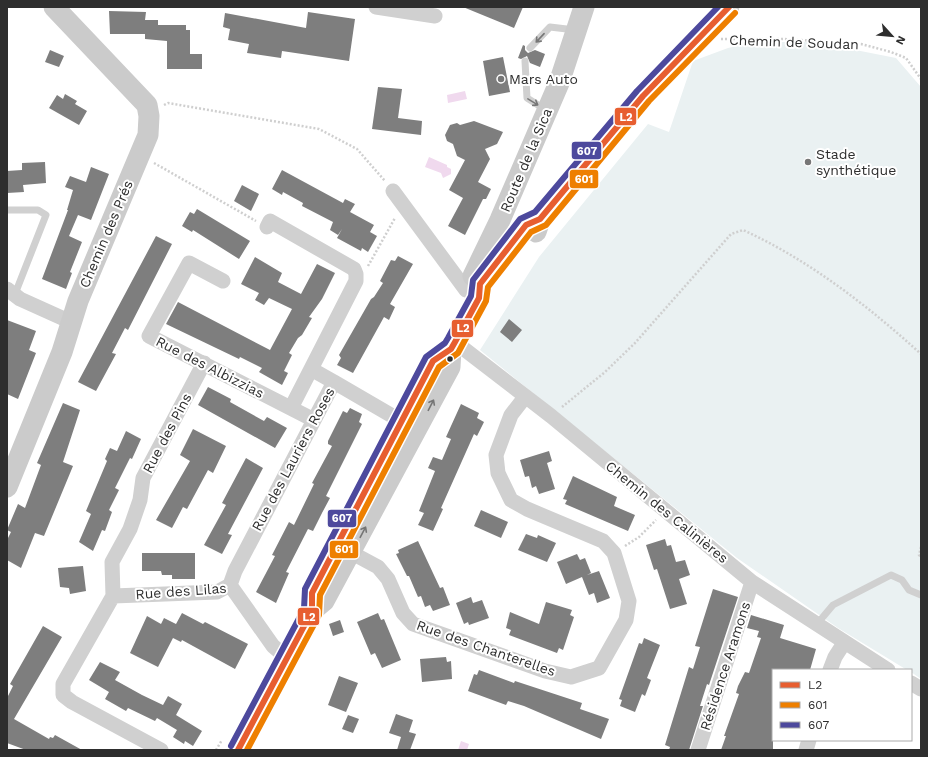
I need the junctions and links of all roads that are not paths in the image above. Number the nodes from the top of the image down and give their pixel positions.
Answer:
1 (376, 7) edge
2 (584, 7) edge
3 (729, 7) edge
4 (58, 9) edge
5 (435, 16) dead end
6 (577, 31) junction
7 (530, 48) dead end
8 (525, 61) dead end
9 (547, 110) junction
10 (393, 191) road end
11 (7, 210) edge
12 (267, 227) road end
13 (223, 281) dead end
14 (11, 292) edge
15 (473, 299) junction
16 (71, 322) junction
17 (453, 345) junction
18 (204, 363) junction
19 (311, 369) junction
20 (334, 382) junction
21 (525, 397) junction
22 (291, 408) junction
23 (314, 420) junction
24 (409, 427) junction
25 (7, 487) edge
26 (344, 548) junction
27 (752, 582) junction
28 (230, 585) junction
29 (921, 595) edge
30 (112, 596) junction
31 (818, 624) junction
32 (844, 643) junction
33 (287, 658) junction
34 (830, 669) edge
35 (886, 669) edge
36 (912, 684) edge
37 (921, 688) edge
38 (161, 750) edge
39 (238, 750) edge
40 (698, 750) edge

1 - 5 street
2 - 6 main road, Route de la Sica
3 - 15 main road
4 - 16 main road, Chemin des Prés
6 -> 7 lane
6 - 9 main road, Route de la Sica
8 -> 9 lane
9 - 15 main road, Route de la Sica
10 - 15 street
11 - 14 lane
12 - 19 street
13 - 18 street, Rue des Albizzias
14 - 16 street
15 - 17 main road
16 - 25 main road, Chemin des Prés
17 - 21 street, Chemin des Calinières
17 - 24 main road
18 - 22 street, Rue des Albizzias
18 - 30 street, Rue des Pins
19 - 20 street
19 - 22 street
20 - 23 street, Rue des Lauriers Roses
20 - 24 street, Rue des Lauriers Roses
21 - 26 street, Rue des Chanterelles
21 - 27 street, Chemin des Calinières
22 - 23 street, Rue des Albizzias
23 - 28 street, Rue des Lauriers Roses
24 - 26 main road
26 - 33 main road
27 - 31 street, Chemin des Calinières
27 - 40 street, Résidence Aramons
28 - 30 street, Rue des Lilas
28 - 33 street, Rue des Lilas
29 - 31 lane
30 - 38 street
31 - 32 street, Chemin des Calinières
32 - 34 street
32 - 35 street, Chemin des Calinières
33 - 39 main road
36 - 37 street

